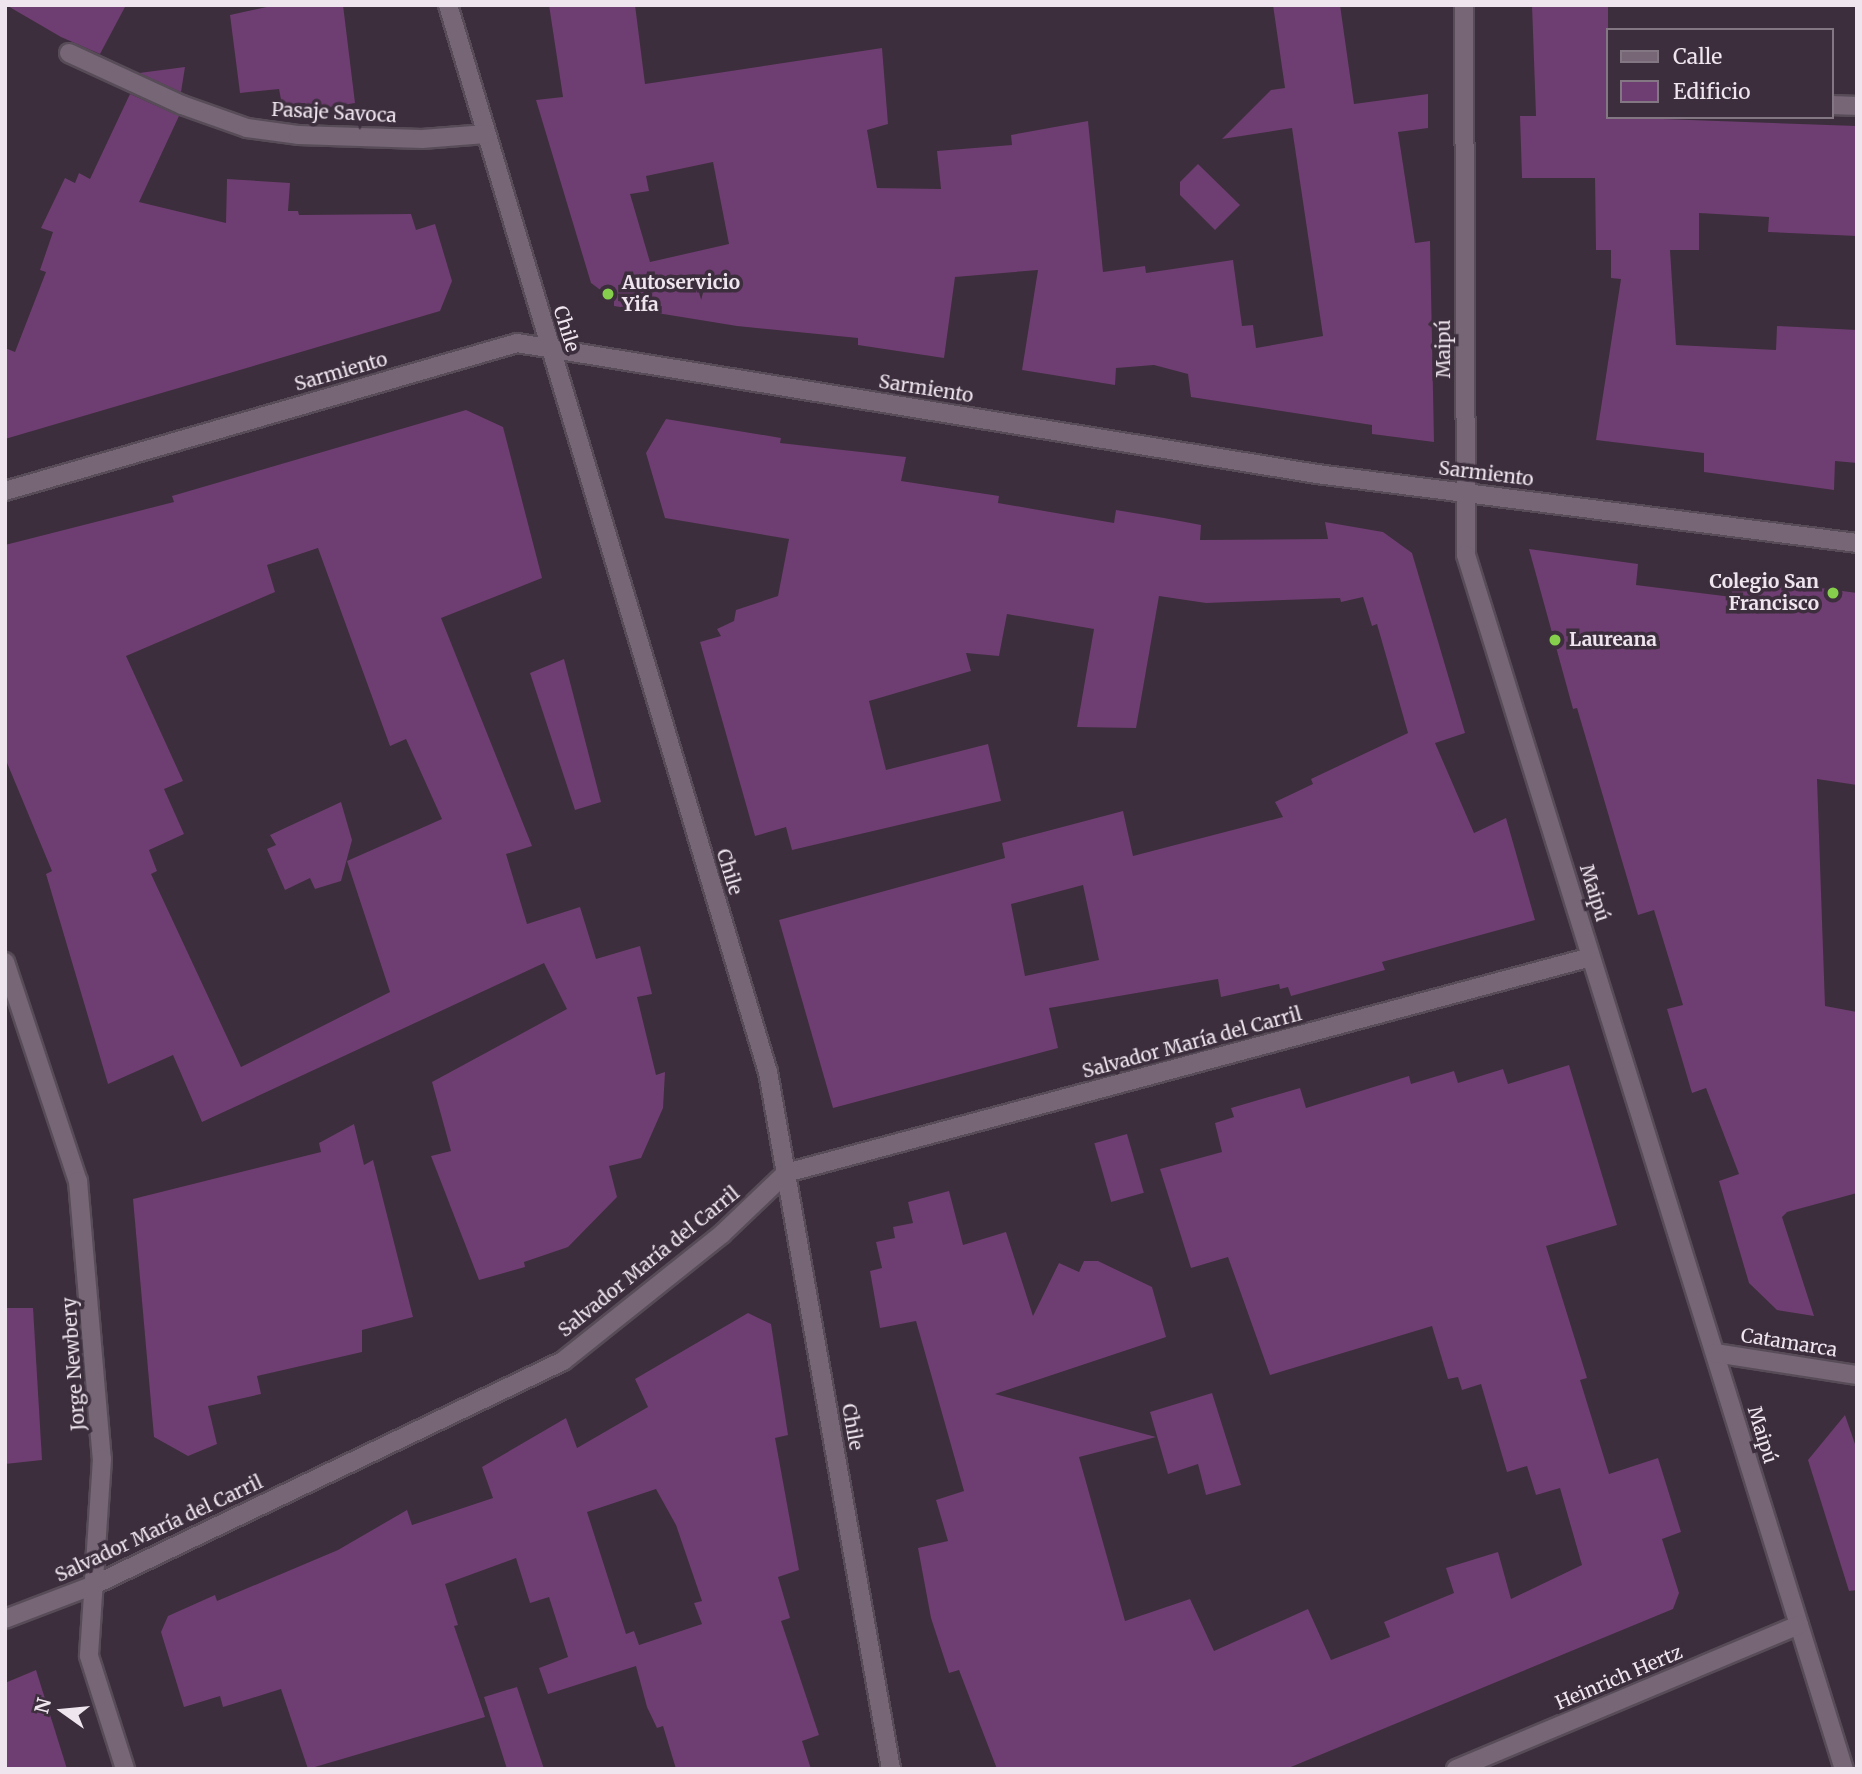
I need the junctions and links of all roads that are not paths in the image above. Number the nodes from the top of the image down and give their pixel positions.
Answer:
1 (448, 5) edge
2 (1464, 5) edge
3 (69, 53) dead end
4 (1834, 105) edge
5 (1857, 106) edge
6 (486, 134) junction
7 (549, 348) junction
8 (5, 491) edge
9 (1466, 493) junction
10 (1857, 543) edge
11 (1591, 957) junction
12 (5, 962) edge
13 (786, 1173) junction
14 (1715, 1353) junction
15 (1857, 1374) edge
16 (94, 1585) junction
17 (5, 1619) edge
18 (1799, 1625) junction
19 (125, 1769) edge
20 (891, 1769) edge
21 (1456, 1769) edge
22 (1844, 1769) edge

1 - 6 street, Chile
2 - 9 street, Maipú
3 - 6 street, Pasaje Savoca
4 - 5 street
6 - 7 street, Chile
7 - 8 street, Sarmiento
7 - 9 street, Sarmiento
7 - 13 street, Chile
9 - 10 street, Sarmiento
9 - 11 street, Maipú
11 - 13 street, Salvador María del Carril
11 - 14 street, Maipú
12 - 16 street, Jorge Newbery
13 - 16 street, Salvador María del Carril
13 - 20 street, Chile
14 - 15 street, Catamarca
14 - 18 street, Maipú
16 - 17 street, Salvador María del Carril
16 - 19 street, Jorge Newbery
18 - 21 street, Heinrich Hertz
18 - 22 street, Maipú

